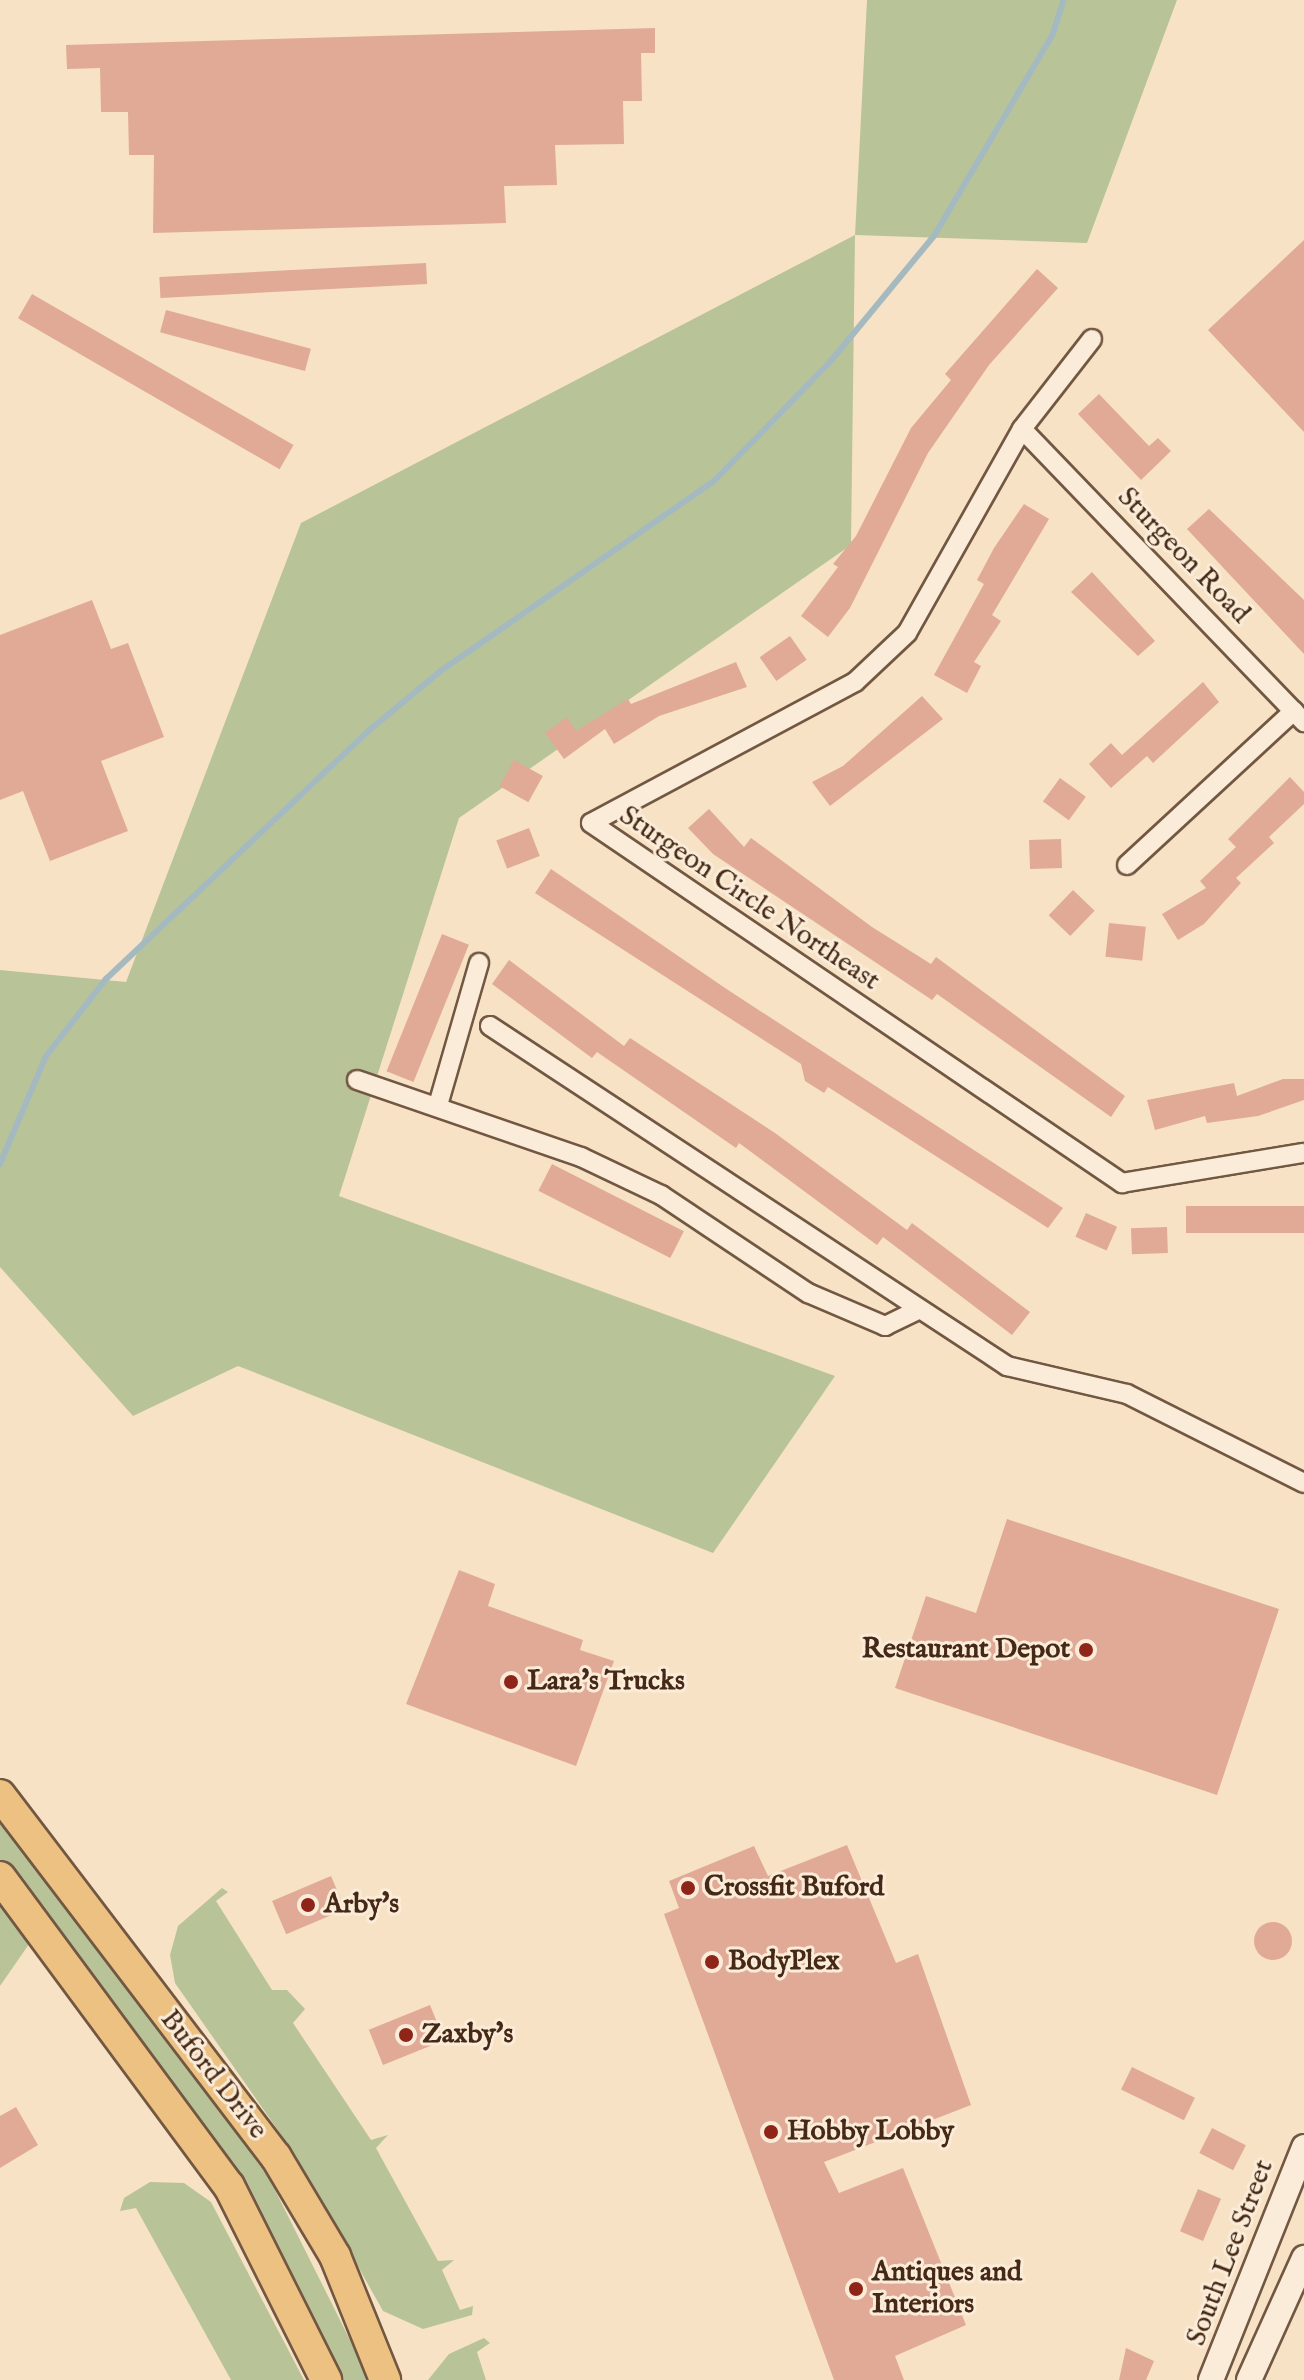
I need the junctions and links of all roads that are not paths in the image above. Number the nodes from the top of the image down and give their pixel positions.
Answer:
1 (1092, 339) dead end
2 (1022, 429) junction
3 (1299, 716) edge
4 (1127, 865) dead end
5 (479, 963) dead end
6 (490, 1026) dead end
7 (357, 1080) dead end
8 (438, 1105) junction
9 (1304, 1153) edge
10 (916, 1311) junction
11 (1304, 1483) edge
12 (0, 1795) edge
13 (0, 1877) edge
14 (1304, 2147) edge
15 (1304, 2258) edge
16 (326, 2380) edge
17 (385, 2380) edge
18 (1211, 2380) edge
19 (1249, 2380) edge

1 - 2 street, Sturgeon Circle Northeast
2 - 3 street, Sturgeon Road
2 - 9 street, Sturgeon Circle Northeast
3 - 4 street
5 - 8 street
6 - 10 street
7 - 8 street
8 - 10 street
10 - 11 street
12 - 17 highway, Buford Drive
13 - 16 highway, Buford Drive
14 - 18 main road, South Lee Street
15 - 19 main road

